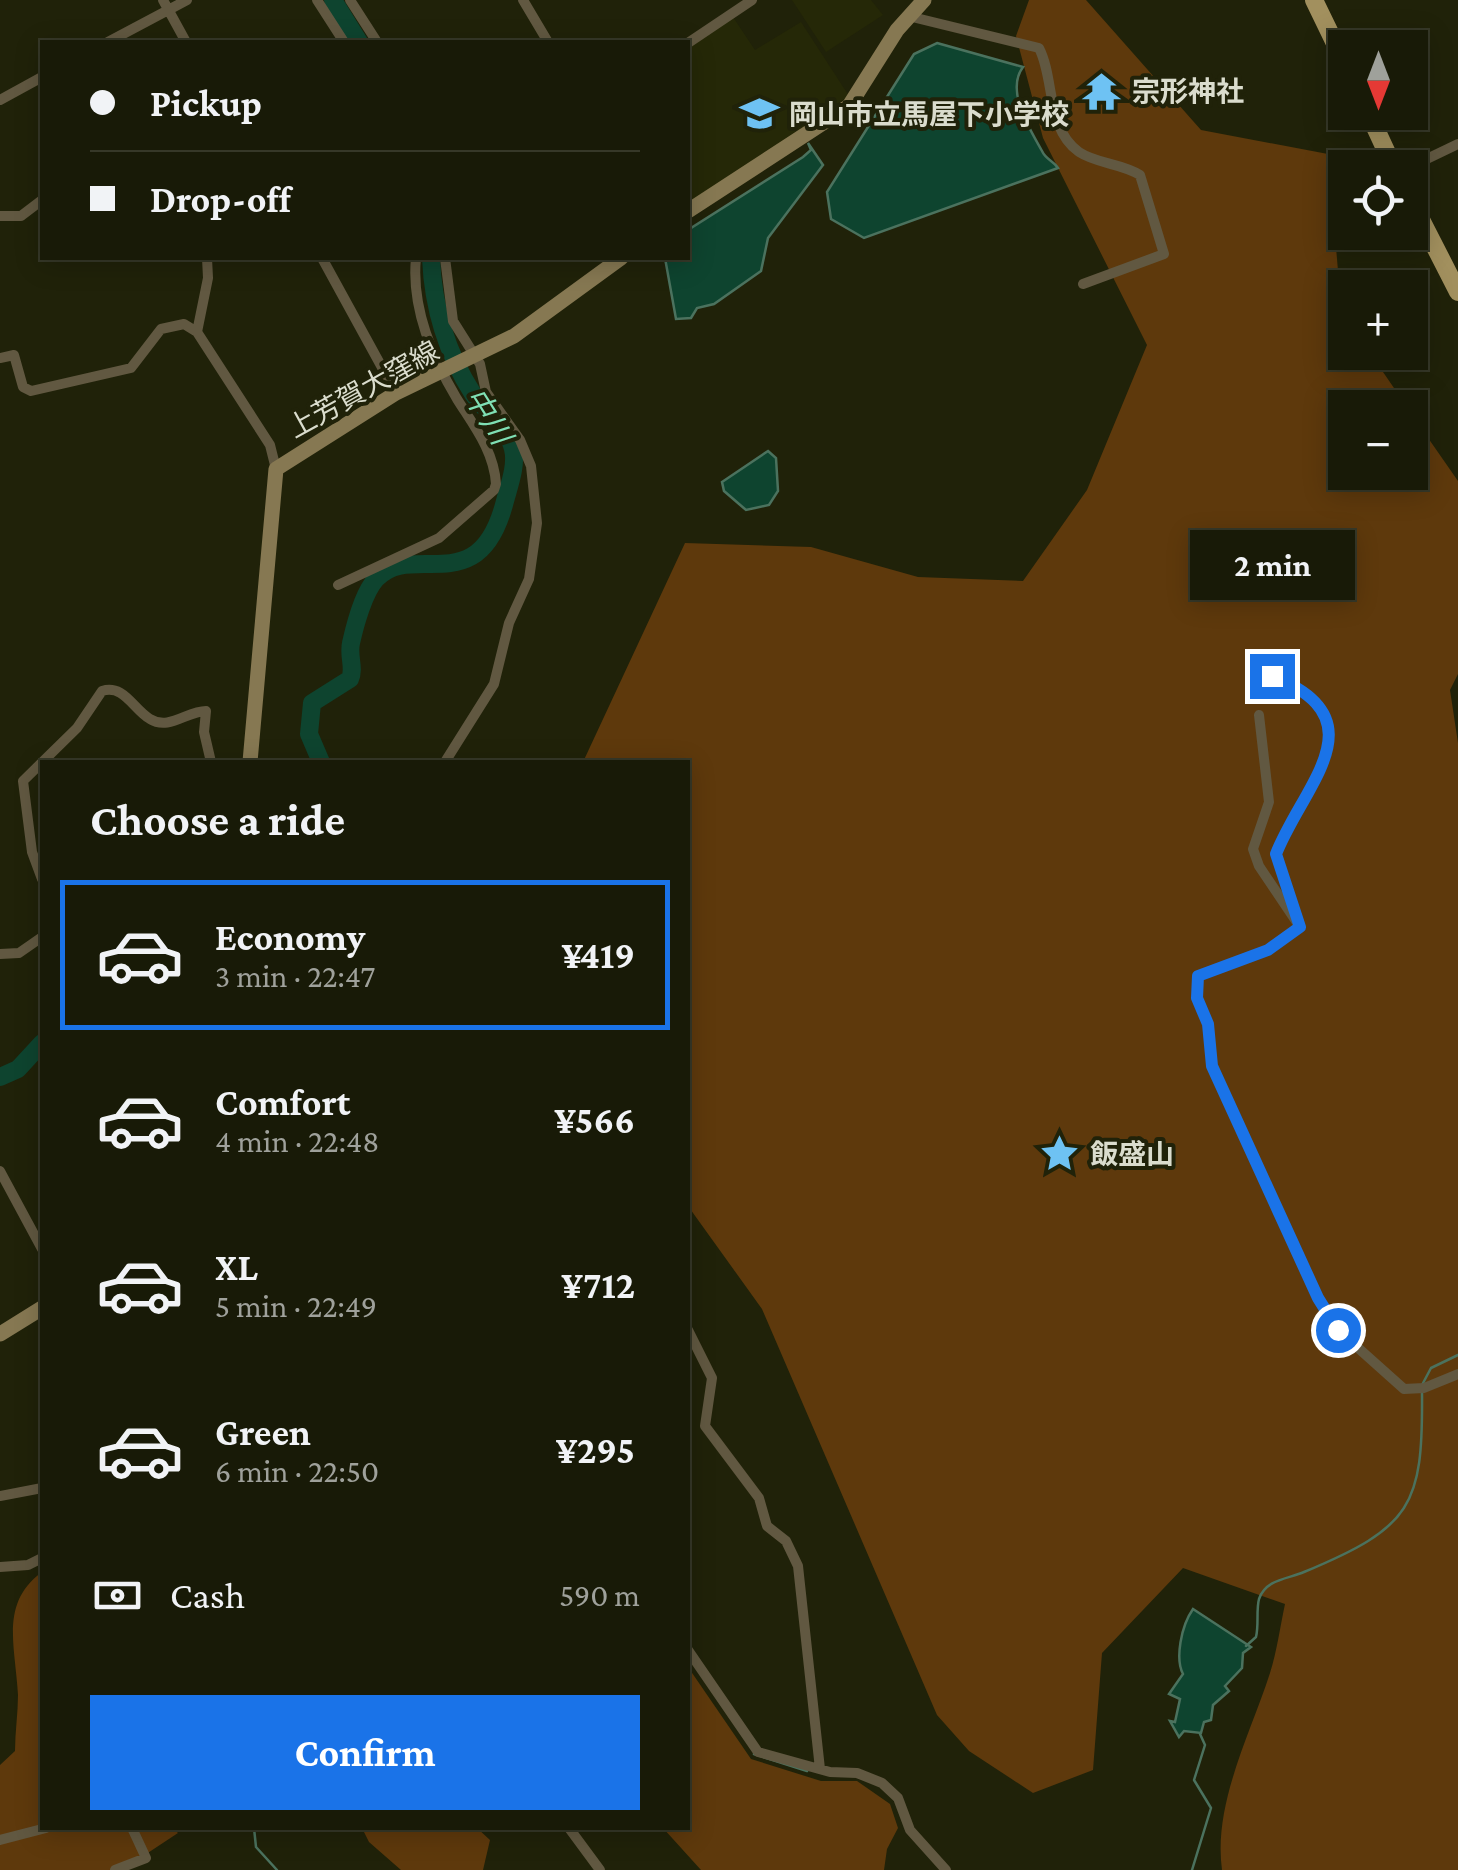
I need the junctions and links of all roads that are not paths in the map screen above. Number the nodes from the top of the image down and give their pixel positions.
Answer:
1 (187, 0) edge
2 (318, 0) edge
3 (350, 0) edge
4 (523, 0) edge
5 (752, 0) edge
6 (924, 0) edge
7 (1314, 0) edge
8 (166, 5) edge
9 (908, 16) junction
10 (1329, 30) edge
11 (111, 40) edge
12 (185, 40) edge
13 (343, 40) edge
14 (375, 40) edge
15 (547, 40) edge
16 (690, 43) edge
17 (40, 79) edge
18 (0, 100) edge
19 (1458, 144) edge
20 (1428, 158) edge
21 (40, 202) edge
22 (690, 210) edge
23 (0, 216) edge
24 (1428, 233) edge
25 (207, 260) edge
26 (327, 260) edge
27 (416, 260) edge
28 (445, 260) edge
29 (618, 260) edge
30 (1083, 284) dead end
31 (1458, 292) edge
32 (197, 332) junction
33 (0, 358) edge
34 (472, 358) junction
35 (444, 370) junction
36 (396, 393) junction
37 (276, 469) junction
38 (338, 586) dead end
39 (1272, 676) dead end
40 (1259, 714) dead end
41 (42, 760) edge
42 (211, 760) edge
43 (250, 760) edge
44 (446, 760) edge
45 (40, 762) edge
46 (40, 873) edge
47 (1300, 927) junction
48 (40, 939) edge
49 (0, 954) edge
50 (0, 1171) edge
51 (40, 1244) edge
52 (40, 1309) edge
53 (0, 1334) edge
54 (690, 1334) edge
55 (1458, 1374) edge
56 (40, 1488) edge
57 (0, 1496) edge
58 (40, 1559) edge
59 (0, 1567) edge
60 (690, 1653) edge
61 (820, 1769) junction
62 (40, 1830) edge
63 (133, 1830) edge
64 (570, 1830) edge
65 (0, 1840) edge
66 (116, 1870) edge
67 (600, 1870) edge
68 (946, 1870) edge

1 - 8 street
2 - 13 street
3 - 14 street
4 - 15 street
5 - 16 street
6 - 9 main road
7 - 10 main road
8 - 11 street
8 - 12 street
9 - 22 main road
9 - 30 street
17 - 18 street
19 - 20 street
21 - 23 street
24 - 31 main road
25 - 32 street
26 - 36 street
27 - 35 street
28 - 34 street
29 - 34 main road, 上芳賀大窪線
32 - 33 street
32 - 37 street
34 - 35 main road, 上芳賀大窪線
34 - 44 street
35 - 36 main road, 上芳賀大窪線
35 - 38 street
36 - 37 main road, 上芳賀大窪線
37 - 43 main road, 上芳賀大窪線
39 - 47 street
40 - 47 street
41 - 42 street
45 - 46 street
47 - 55 street
48 - 49 street
50 - 51 street
52 - 53 main road
54 - 61 street
56 - 57 street
58 - 59 street
60 - 61 street
61 - 68 street
62 - 65 street
63 - 66 street
64 - 67 street

